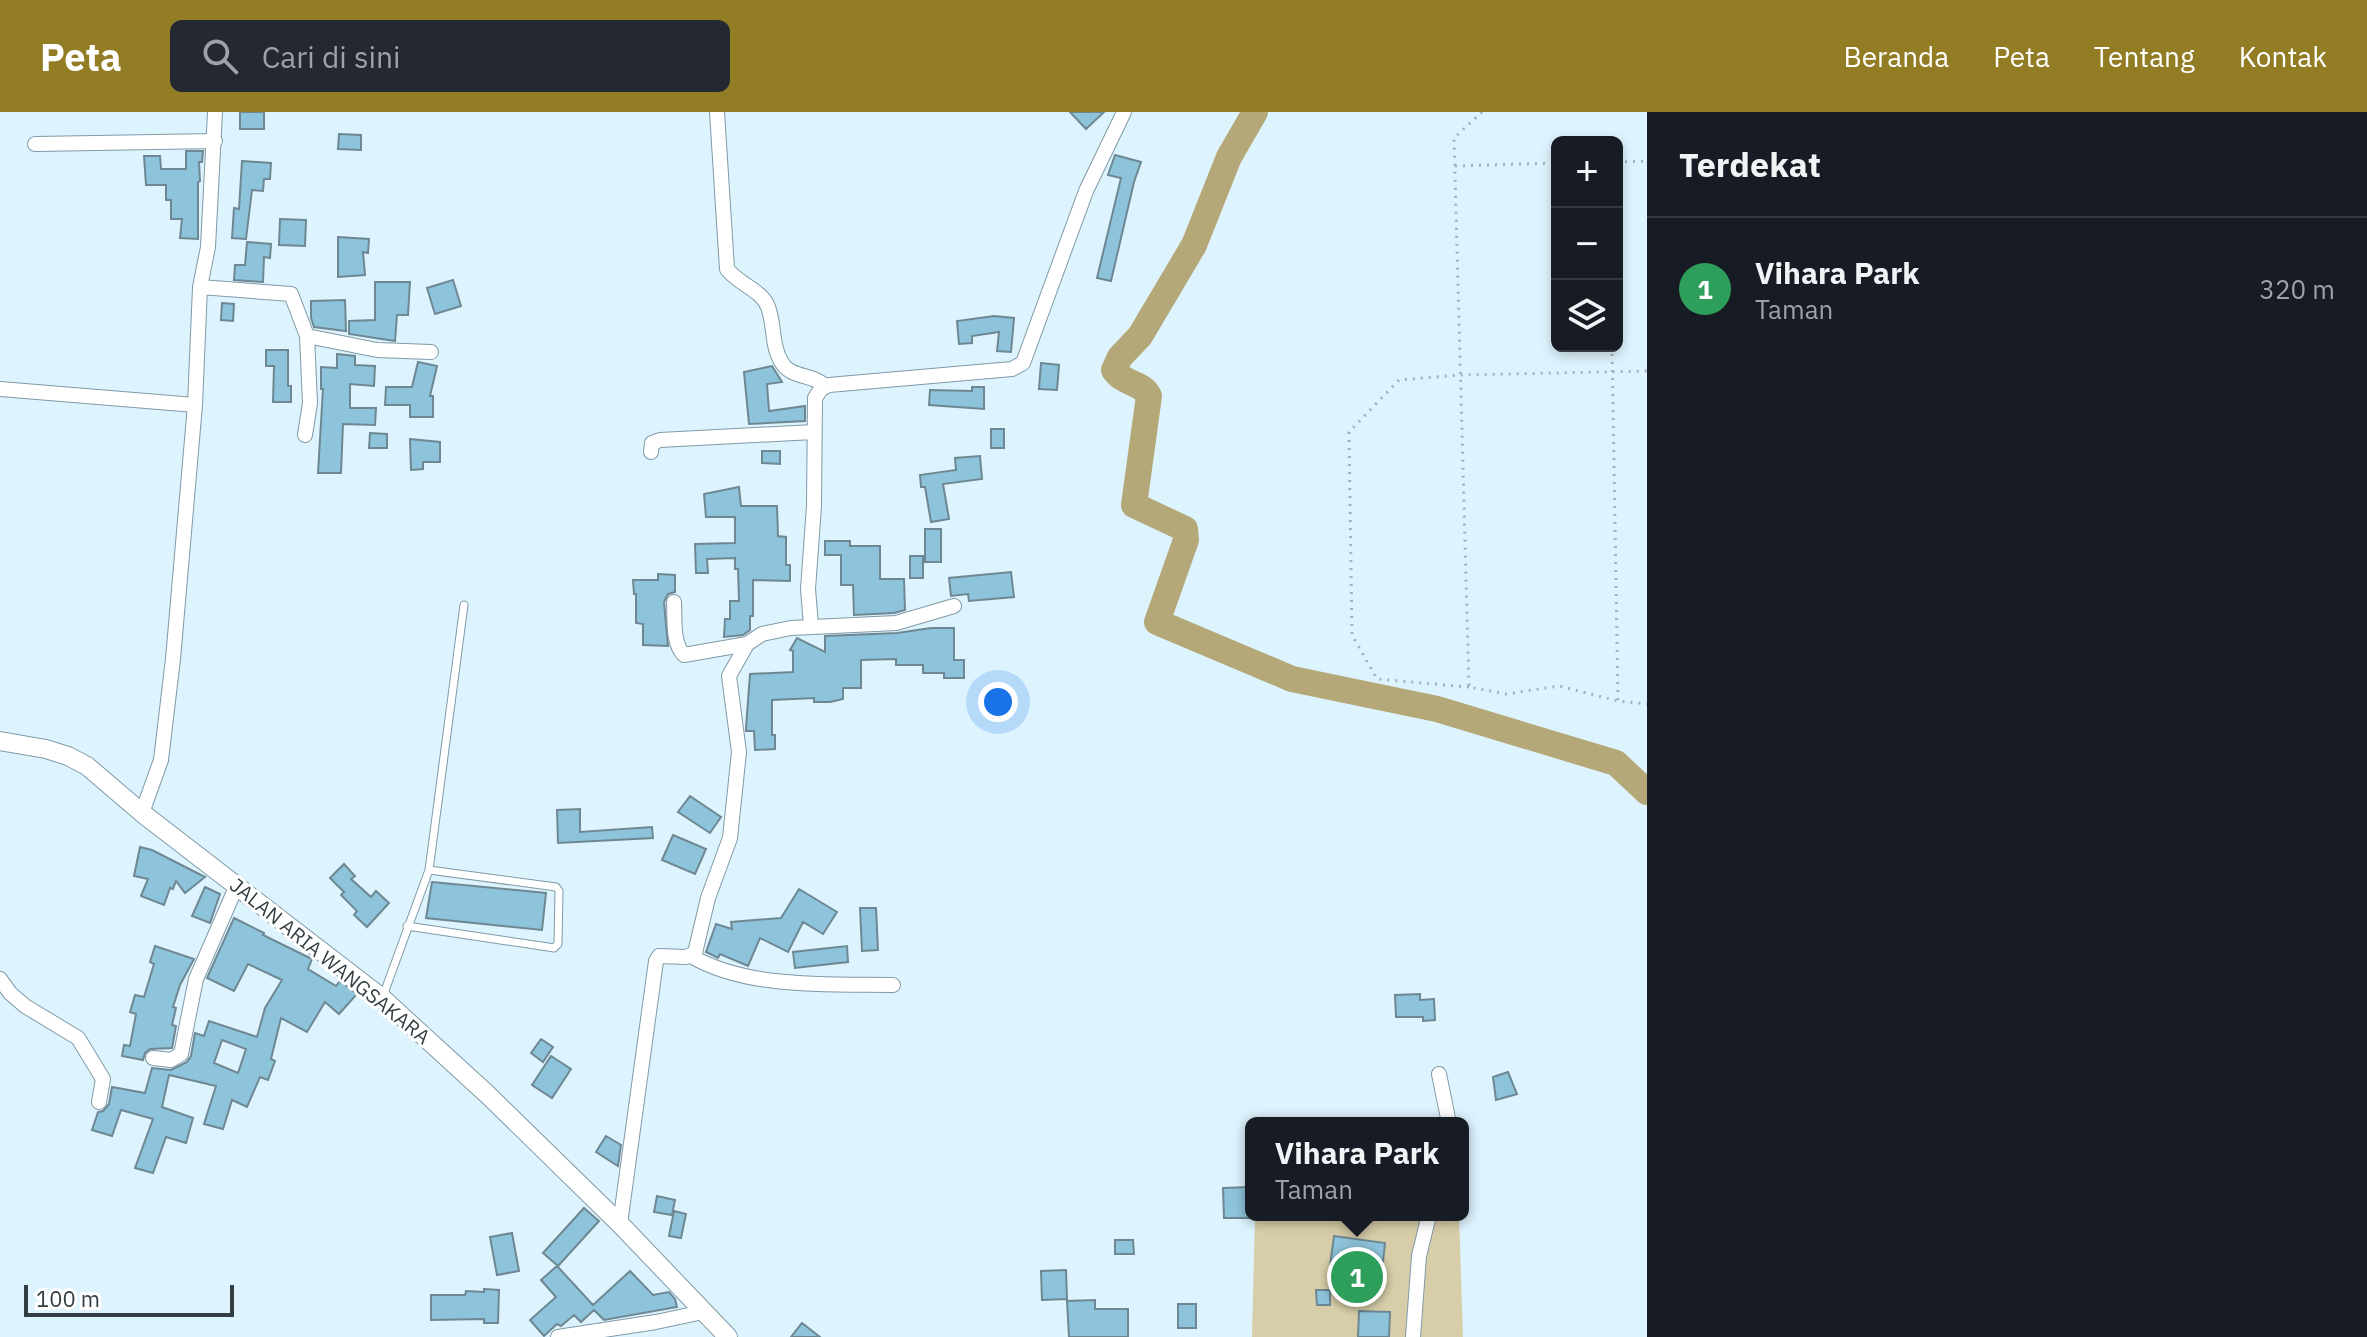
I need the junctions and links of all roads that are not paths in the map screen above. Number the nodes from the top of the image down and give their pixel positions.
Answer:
1 (215, 112) edge
2 (717, 112) edge
3 (1124, 112) edge
4 (215, 141) junction
5 (35, 144) dead end
6 (200, 287) junction
7 (307, 336) junction
8 (431, 352) dead end
9 (825, 386) junction
10 (0, 389) edge
11 (195, 405) junction
12 (814, 432) junction
13 (305, 435) dead end
14 (651, 452) dead end
15 (674, 602) dead end
16 (464, 605) dead end
17 (954, 606) dead end
18 (811, 625) junction
19 (747, 644) junction
20 (0, 741) edge
21 (142, 813) junction
22 (429, 870) junction
23 (237, 885) junction
24 (407, 926) junction
25 (691, 956) junction
26 (0, 979) edge
27 (893, 985) dead end
28 (382, 998) junction
29 (153, 1058) dead end
30 (1439, 1074) dead end
31 (99, 1102) dead end
32 (1448, 1117) edge
33 (1428, 1221) edge
34 (620, 1224) junction
35 (703, 1312) junction
36 (558, 1337) edge
37 (728, 1337) edge
38 (1413, 1337) edge

1 - 4 street
2 - 9 street
3 - 9 street
4 - 5 street
4 - 6 street
6 - 7 street
6 - 11 street
7 - 8 street
7 - 13 street
9 - 12 street
10 - 11 street
11 - 21 street
12 - 14 street
12 - 18 street
15 - 19 street
16 - 22 lane
17 - 18 street
18 - 19 street
19 - 25 street
20 - 21 street, JALAN ARIA WANGSAKARA
21 - 23 street, JALAN ARIA WANGSAKARA
22 - 24 lane
22 - 24 lane
23 - 28 street, JALAN ARIA WANGSAKARA
23 - 29 street
24 - 28 lane
25 - 27 street
25 - 34 street
26 - 31 street
28 - 34 street, JALAN ARIA WANGSAKARA
30 - 32 street
33 - 38 street
34 - 35 street, JALAN ARIA WANGSAKARA
35 - 36 street
35 - 37 street, JALAN ARIA WANGSAKARA

